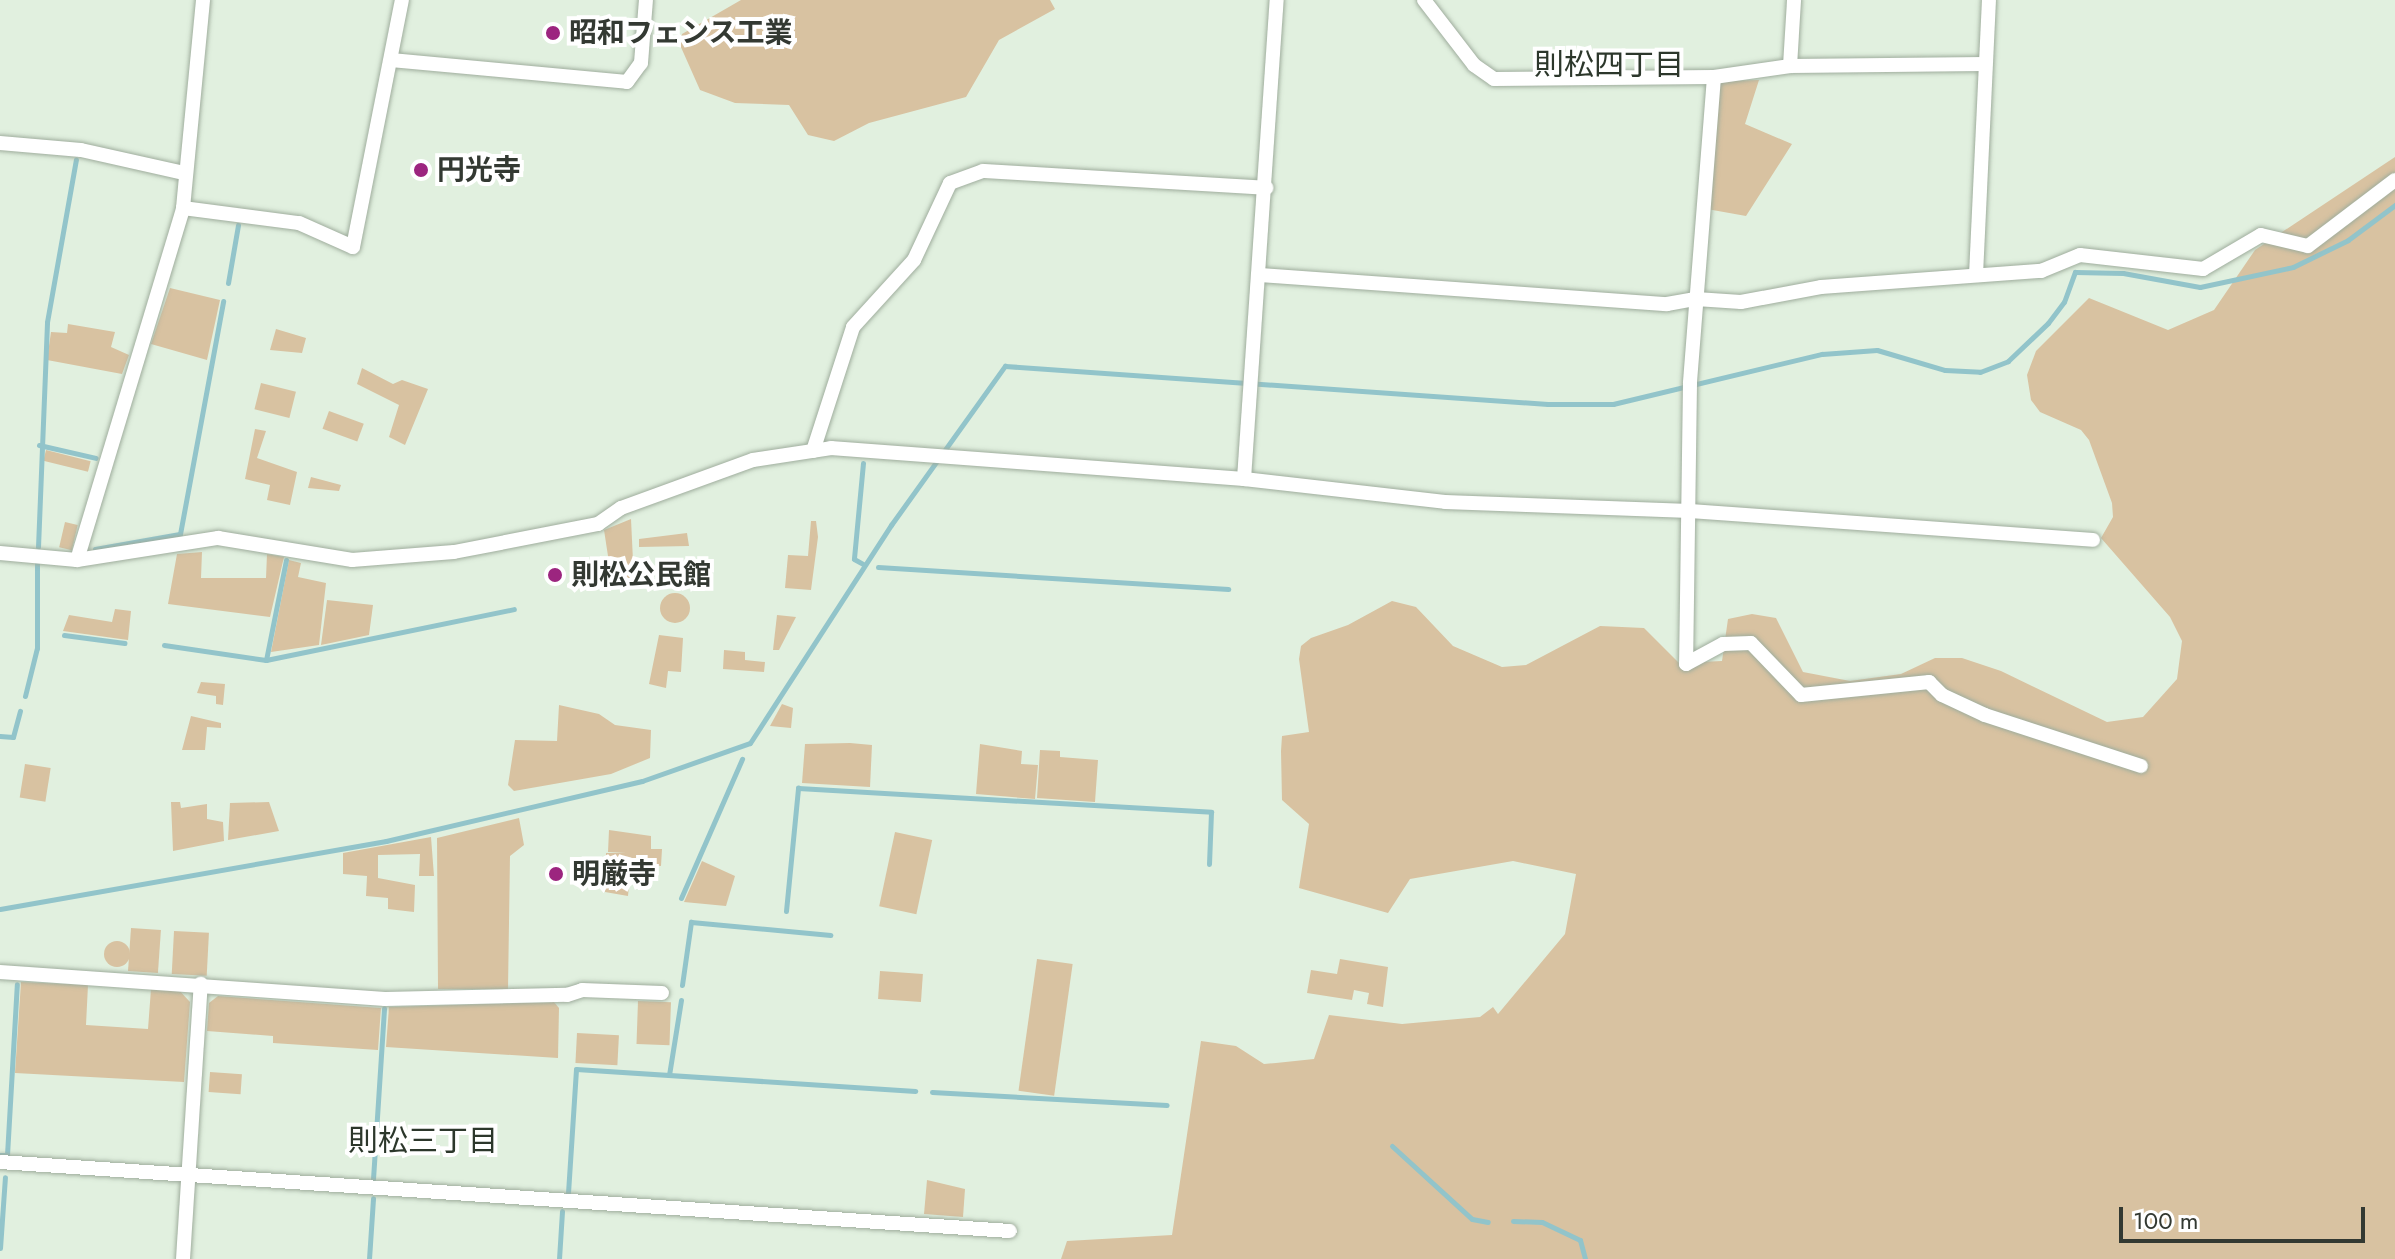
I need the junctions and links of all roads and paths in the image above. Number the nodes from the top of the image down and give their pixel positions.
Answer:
1 (203, 0) edge
2 (402, 0) edge
3 (646, 0) edge
4 (1277, 0) edge
5 (1424, 0) edge
6 (1794, 0) edge
7 (1989, 0) edge
8 (391, 60) junction
9 (1985, 64) junction
10 (1790, 66) junction
11 (1714, 77) junction
12 (0, 143) edge
13 (184, 173) junction
14 (2395, 180) edge
15 (1266, 188) junction
16 (183, 208) junction
17 (1260, 275) junction
18 (1976, 275) junction
19 (1696, 299) junction
20 (813, 451) junction
21 (1244, 479) junction
22 (1690, 511) junction
23 (2093, 540) dead end
24 (0, 553) edge
25 (77, 560) junction
26 (2141, 766) dead end
27 (0, 972) edge
28 (201, 984) junction
29 (662, 993) dead end
30 (0, 1162) edge
31 (189, 1173) junction
32 (1010, 1231) dead end
33 (183, 1259) edge

1 - 13 street
2 - 8 street
3 - 8 street
4 - 15 street
5 - 11 street
6 - 10 street
7 - 9 street
8 - 16 street
9 - 10 street
9 - 18 street
10 - 11 street
11 - 19 street
12 - 13 street
13 - 16 street
14 - 18 street
15 - 17 street
15 - 20 street
16 - 25 street
17 - 19 street
17 - 21 street
18 - 19 street
19 - 22 street
20 - 21 street
20 - 25 street
21 - 22 street
22 - 23 street
22 - 26 street
24 - 25 street
27 - 28 street
28 - 29 street
28 - 31 street
30 - 31 street
31 - 32 street
31 - 33 street

